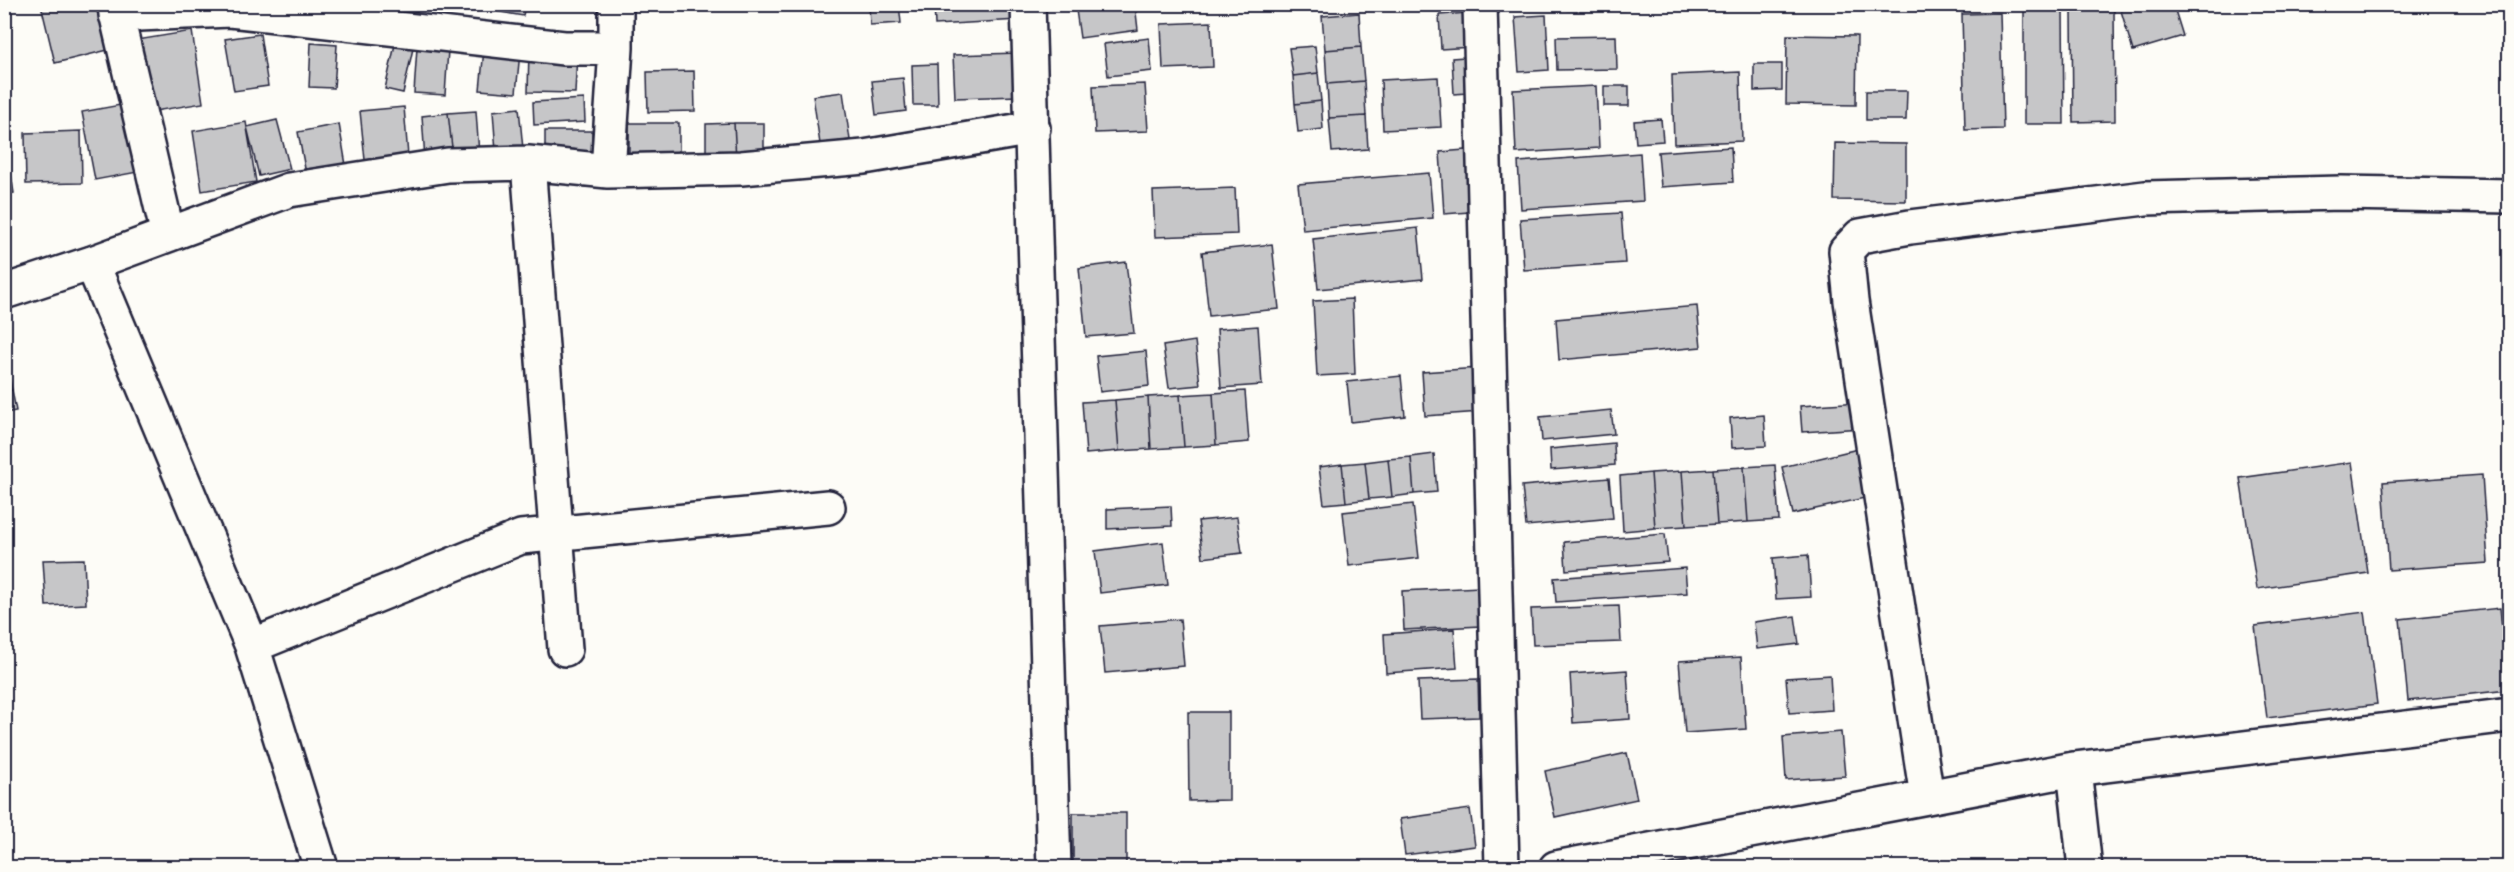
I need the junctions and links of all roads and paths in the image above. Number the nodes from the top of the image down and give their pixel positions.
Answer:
1 (616, 4) edge
2 (1028, 4) edge
3 (1480, 4) edge
4 (115, 10) edge
5 (616, 48) junction
6 (1033, 128) junction
7 (528, 163) junction
8 (608, 171) junction
9 (2510, 196) edge
10 (168, 235) junction
11 (92, 263) junction
12 (4, 292) edge
13 (828, 507) dead end
14 (555, 534) junction
15 (252, 646) junction
16 (565, 649) dead end
17 (2510, 715) edge
18 (2074, 769) junction
19 (1927, 797) junction
20 (321, 867) edge
21 (1054, 867) edge
22 (1502, 867) edge
23 (1556, 867) edge
24 (2085, 867) edge

1 - 5 street
2 - 6 street
3 - 22 street
4 - 5 street
4 - 10 street
5 - 8 street
6 - 8 street
6 - 21 street
7 - 8 street
7 - 10 street
7 - 14 street
9 - 19 street
10 - 11 street
11 - 12 street
11 - 15 street
13 - 14 street
14 - 15 street
14 - 16 street
15 - 20 street
17 - 18 street
18 - 19 street
18 - 24 street
19 - 23 street

